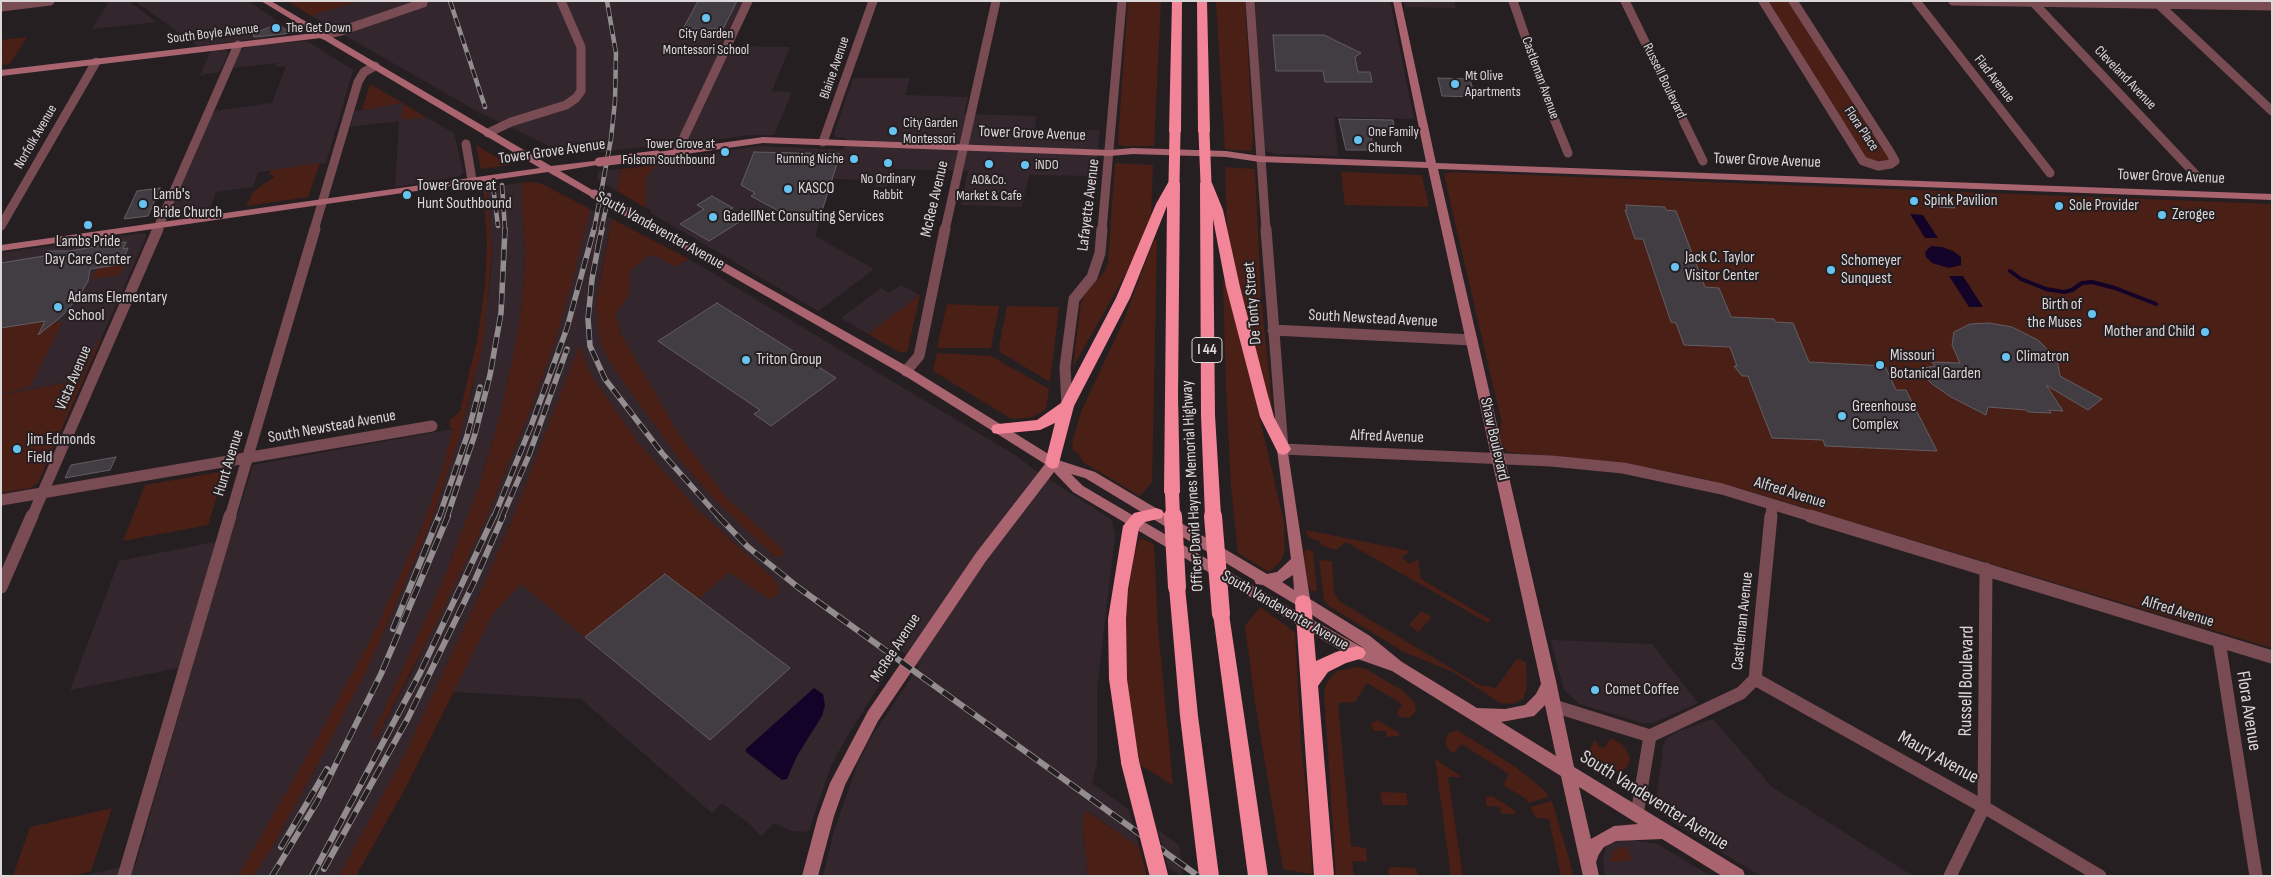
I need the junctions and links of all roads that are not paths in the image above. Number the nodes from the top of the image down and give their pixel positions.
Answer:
1 (50, 1) edge
2 (265, 1) edge
3 (561, 1) edge
4 (748, 1) edge
5 (872, 1) edge
6 (996, 1) edge
7 (1122, 1) edge
8 (1177, 1) edge
9 (1202, 1) edge
10 (1250, 1) edge
11 (1397, 1) edge
12 (1513, 1) edge
13 (1626, 1) edge
14 (1762, 1) edge
15 (1793, 1) edge
16 (1916, 1) edge
17 (1953, 1) edge
18 (2033, 2) edge
19 (423, 3) dead end
20 (2156, 3) edge
21 (2272, 6) edge
22 (1, 7) edge
23 (323, 35) junction
24 (238, 45) junction
25 (96, 62) junction
26 (374, 66) junction
27 (1, 73) edge
28 (2272, 111) edge
29 (488, 133) junction
30 (824, 142) junction
31 (466, 144) dead end
32 (965, 147) junction
33 (677, 152) junction
34 (1110, 153) junction
35 (1568, 153) dead end
36 (1260, 159) junction
37 (1703, 161) dead end
38 (1432, 165) junction
39 (551, 169) junction
40 (2050, 173) dead end
41 (2196, 176) dead end
42 (472, 180) junction
43 (1174, 183) junction
44 (1206, 184) junction
45 (2272, 197) edge
46 (322, 202) junction
47 (1, 226) edge
48 (158, 226) junction
49 (1, 248) edge
50 (1273, 330) junction
51 (1472, 340) junction
52 (906, 372) junction
53 (1067, 406) junction
54 (432, 426) dead end
55 (998, 428) junction
56 (1283, 449) junction
57 (247, 458) junction
58 (1498, 458) junction
59 (1053, 463) junction
60 (42, 493) junction
61 (1, 500) edge
62 (1772, 505) junction
63 (1156, 514) junction
64 (1134, 522) junction
65 (1298, 559) junction
66 (1986, 569) junction
67 (1228, 578) junction
68 (1264, 580) junction
69 (1, 587) edge
70 (1303, 602) junction
71 (1305, 623) junction
72 (2218, 641) junction
73 (1357, 653) junction
74 (2272, 657) edge
75 (1397, 666) junction
76 (1755, 679) junction
77 (1548, 681) junction
78 (1309, 687) junction
79 (1554, 706) junction
80 (1476, 714) junction
81 (1650, 736) junction
82 (1568, 772) junction
83 (1984, 807) junction
84 (1638, 814) junction
85 (1666, 832) junction
86 (1589, 868) edge
87 (124, 876) edge
88 (810, 876) edge
89 (1159, 876) edge
90 (1208, 876) edge
91 (1258, 876) edge
92 (1324, 876) edge
93 (1737, 876) edge
94 (1950, 876) edge
95 (2100, 876) edge
96 (2256, 876) edge

1 - 22 street
2 - 23 street, South Vandeventer Avenue
3 - 29 street
4 - 33 street
5 - 30 street, Blaine Avenue
6 - 32 street, McRee Avenue
7 - 34 street, Lafayette Avenue
8 - 43 highway, Officer David Haynes Memorial Highway / I 44, bridge
9 - 44 highway, Officer David Haynes Memorial Highway / I 44, bridge
10 - 36 street, De Tonty Street
11 - 38 street, Shaw Boulevard
12 - 35 street, Castleman Avenue
13 - 37 street, Russell Boulevard
14 - 15 street, Flora Place
16 - 40 street, Flad Avenue
17 - 18 street
18 - 20 street
18 - 41 street, Cleveland Avenue
19 - 23 street, South Boyle Avenue
20 - 21 street
20 - 28 street
23 - 24 street, South Boyle Avenue
23 - 26 street, South Vandeventer Avenue
24 - 25 street, South Boyle Avenue
24 - 48 street, Vista Avenue
25 - 27 street, South Boyle Avenue
25 - 47 street, Norfolk Avenue
26 - 29 street, South Vandeventer Avenue
26 - 46 street, Hunt Avenue
29 - 39 street, South Vandeventer Avenue
30 - 32 street, Tower Grove Avenue
30 - 33 street, Tower Grove Avenue
31 - 42 street
32 - 34 street, Tower Grove Avenue
32 - 52 street, McRee Avenue
33 - 39 street, Tower Grove Avenue, bridge
34 - 36 street, Tower Grove Avenue
34 - 53 street, Lafayette Avenue
36 - 38 street, Tower Grove Avenue
36 - 50 street, De Tonty Street
38 - 45 street, Tower Grove Avenue
38 - 51 street, Shaw Boulevard
39 - 42 street, Tower Grove Avenue
39 - 52 street, South Vandeventer Avenue, bridge
42 - 46 street, Tower Grove Avenue
43 - 53 highway
43 - 90 highway, Officer David Haynes Memorial Highway / I 44, bridge
44 - 56 highway
44 - 91 highway, Officer David Haynes Memorial Highway / I 44, bridge
46 - 48 street, Tower Grove Avenue
46 - 57 street, Hunt Avenue
48 - 49 street, Tower Grove Avenue
48 - 60 street, Vista Avenue
50 - 51 street, South Newstead Avenue
50 - 56 street, De Tonty Street
51 - 58 street, Shaw Boulevard
52 - 55 street, South Vandeventer Avenue
53 - 55 highway
53 - 59 highway
54 - 57 street, South Newstead Avenue
55 - 59 street, South Vandeventer Avenue
56 - 58 street, Alfred Avenue
56 - 65 street, De Tonty Street
57 - 60 street, South Newstead Avenue
57 - 87 street, Hunt Avenue
58 - 62 street, Alfred Avenue
58 - 77 street, Shaw Boulevard
59 - 63 street, South Vandeventer Avenue
59 - 64 street, South Vandeventer Avenue
59 - 88 street, McRee Avenue
60 - 61 street, South Newstead Avenue
60 - 69 street, Vista Avenue
62 - 66 street, Alfred Avenue
62 - 76 street, Castleman Avenue
63 - 64 highway
63 - 68 street, South Vandeventer Avenue
64 - 67 street, South Vandeventer Avenue
64 - 89 highway, bridge
65 - 68 street
65 - 70 street, De Tonty Street
66 - 72 street, Alfred Avenue
66 - 83 street, Russell Boulevard
67 - 68 street
67 - 71 street, South Vandeventer Avenue
68 - 70 street, South Vandeventer Avenue
70 - 71 highway
70 - 75 street, South Vandeventer Avenue
71 - 73 street, South Vandeventer Avenue
71 - 78 highway
72 - 74 street, Alfred Avenue
72 - 96 street, Flora Avenue
73 - 75 street, South Vandeventer Avenue
73 - 78 highway
75 - 80 street, South Vandeventer Avenue
76 - 81 street, Castleman Avenue
76 - 83 street, Maury Avenue
77 - 79 street, Shaw Boulevard
77 - 80 street
78 - 92 highway
79 - 81 street
79 - 82 street, Shaw Boulevard
80 - 82 street, South Vandeventer Avenue
81 - 84 street
82 - 84 street, South Vandeventer Avenue
82 - 86 street, Shaw Boulevard
83 - 94 street, Russell Boulevard
83 - 95 street, Maury Avenue
84 - 85 street, South Vandeventer Avenue
85 - 86 street
85 - 93 street, South Vandeventer Avenue

